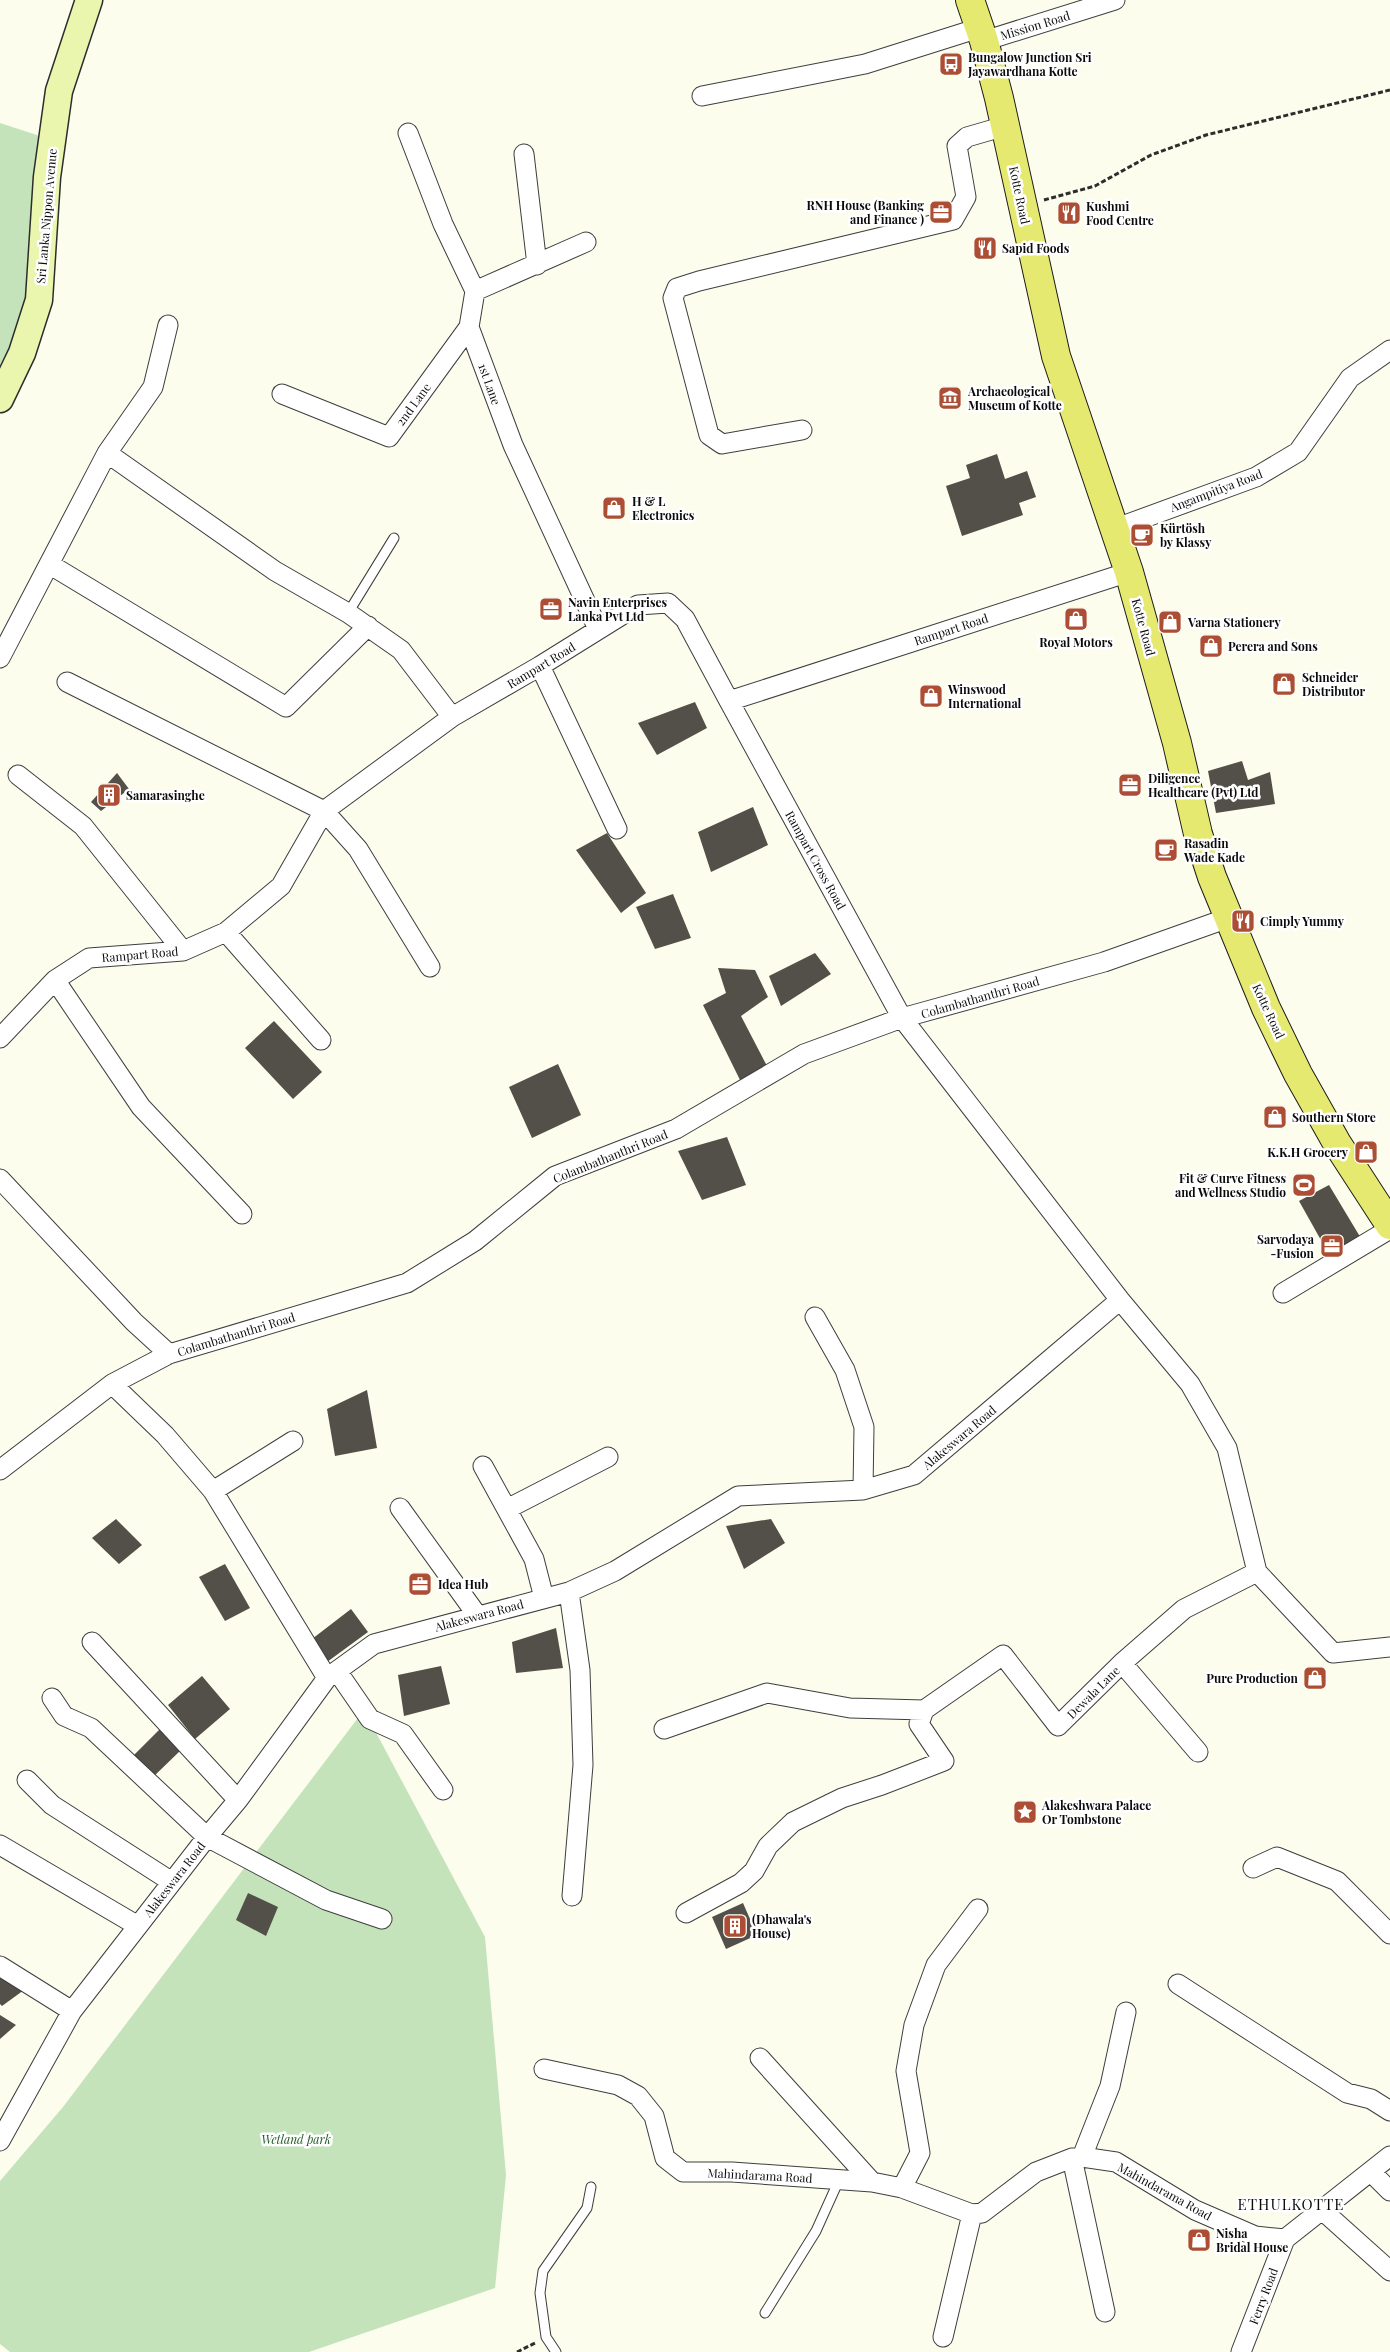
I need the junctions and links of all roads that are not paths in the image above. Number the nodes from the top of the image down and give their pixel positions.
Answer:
1 (89, 0) edge
2 (1115, 0) edge
3 (978, 14) edge
4 (702, 96) dead end
5 (1005, 126) junction
6 (408, 133) dead end
7 (524, 154) dead end
8 (586, 242) dead end
9 (537, 265) junction
10 (475, 291) junction
11 (168, 325) dead end
12 (469, 327) junction
13 (1390, 350) edge
14 (282, 394) dead end
15 (0, 400) edge
16 (802, 430) dead end
17 (108, 453) junction
18 (1114, 529) junction
19 (394, 538) dead end
20 (49, 564) junction
21 (1129, 572) junction
22 (348, 613) junction
23 (368, 626) junction
24 (598, 629) junction
25 (0, 658) edge
26 (540, 666) junction
27 (68, 682) dead end
28 (729, 702) junction
29 (452, 717) junction
30 (18, 775) dead end
31 (324, 812) junction
32 (617, 829) dead end
33 (1228, 918) junction
34 (226, 932) junction
35 (183, 951) junction
36 (430, 966) dead end
37 (55, 980) junction
38 (902, 1018) junction
39 (0, 1038) edge
40 (321, 1040) dead end
41 (0, 1179) edge
42 (242, 1214) dead end
43 (1389, 1221) edge
44 (1283, 1293) dead end
45 (1120, 1300) junction
46 (815, 1317) dead end
47 (169, 1354) junction
48 (112, 1384) junction
49 (293, 1441) dead end
50 (608, 1457) dead end
51 (483, 1466) dead end
52 (0, 1470) edge
53 (863, 1490) junction
54 (213, 1491) junction
55 (400, 1508) dead end
56 (507, 1509) junction
57 (1257, 1572) junction
58 (569, 1592) junction
59 (544, 1598) junction
60 (477, 1615) junction
61 (92, 1642) dead end
62 (1390, 1647) edge
63 (1122, 1663) junction
64 (332, 1674) junction
65 (52, 1698) dead end
66 (924, 1710) junction
67 (664, 1729) dead end
68 (1198, 1752) dead end
69 (27, 1780) dead end
70 (443, 1790) dead end
71 (238, 1800) junction
72 (207, 1837) junction
73 (0, 1845) edge
74 (1253, 1868) dead end
75 (172, 1882) junction
76 (572, 1896) dead end
77 (978, 1909) dead end
78 (686, 1913) dead end
79 (382, 1919) dead end
80 (138, 1926) junction
81 (1390, 1934) edge
82 (0, 1966) edge
83 (1178, 1984) dead end
84 (72, 2011) junction
85 (1126, 2012) dead end
86 (760, 2058) dead end
87 (544, 2069) dead end
88 (1390, 2110) edge
89 (0, 2141) edge
90 (1390, 2156) edge
91 (1077, 2158) junction
92 (1371, 2172) junction
93 (840, 2180) junction
94 (872, 2182) junction
95 (591, 2187) dead end
96 (902, 2188) junction
97 (1390, 2191) edge
98 (1322, 2210) junction
99 (972, 2214) junction
100 (1285, 2239) junction
101 (1390, 2271) edge
102 (1105, 2312) dead end
103 (765, 2313) dead end
104 (943, 2337) dead end
105 (556, 2352) edge
106 (1241, 2352) edge

1 - 15 street, Sri Lanka Nippon Avenue
2 - 3 street, Mission Road
3 - 4 street, Mission Road
3 - 5 main road, Kotte Road
5 - 16 street
5 - 18 main road, Kotte Road
6 - 10 street
7 - 9 street
8 - 9 street
9 - 10 street
10 - 12 street, 1st Lane
11 - 17 street
12 - 14 street, 2nd Lane
12 - 24 street, 1st Lane
13 - 18 street, Angampitiya Road
17 - 20 street
17 - 22 street
18 - 21 main road, Kotte Road
19 - 22 lane
20 - 23 street
20 - 25 street
21 - 28 street, Rampart Road
21 - 33 main road, Kotte Road
22 - 23 street
23 - 29 street
24 - 26 street, Rampart Road
24 - 28 street, Rampart Road
26 - 29 street, Rampart Road
26 - 32 street
27 - 31 street
28 - 38 street, Rampart Cross Road
29 - 31 street, Rampart Road
30 - 35 street
31 - 34 street, Rampart Road
31 - 36 street
33 - 38 street, Colambathanthri Road
33 - 43 main road, Kotte Road
34 - 35 street, Rampart Road
34 - 40 street
35 - 37 street, Rampart Road
37 - 39 street, Rampart Road
37 - 42 street
38 - 45 street
38 - 47 street, Colambathanthri Road
41 - 47 street
43 - 44 street
45 - 53 street, Alakeswara Road
45 - 57 street
46 - 53 street
47 - 48 street, Colambathanthri Road
48 - 52 street, Colambathanthri Road
48 - 54 street
49 - 54 street
50 - 56 street
51 - 56 street
53 - 58 street, Alakeswara Road
54 - 64 street
55 - 60 street
56 - 59 street
57 - 62 street
57 - 63 street, Dewala Lane
58 - 59 street, Alakeswara Road
58 - 76 street
59 - 60 street, Alakeswara Road
60 - 64 street, Alakeswara Road
61 - 71 street
63 - 66 street, Dewala Lane
63 - 68 street
64 - 70 street
64 - 71 street, Alakeswara Road
65 - 72 street
66 - 67 street
66 - 78 street
69 - 75 street
71 - 72 street, Alakeswara Road
72 - 75 street, Alakeswara Road
72 - 79 street
73 - 80 street
74 - 81 street
75 - 80 street, Alakeswara Road
77 - 96 street
80 - 84 street, Alakeswara Road
82 - 84 street
83 - 88 street
84 - 89 street, Alakeswara Road
85 - 91 street
86 - 94 street
87 - 93 street, Mahindarama Road
90 - 92 street
91 - 99 street, Mahindarama Road
91 - 100 street, Mahindarama Road
91 - 102 street
92 - 97 street
92 - 98 street
93 - 94 street, Mahindarama Road
93 - 103 lane
94 - 96 street, Mahindarama Road
95 - 105 lane
96 - 99 street, Mahindarama Road
98 - 100 street
98 - 101 street
99 - 104 street
100 - 106 street, Ferry Road

